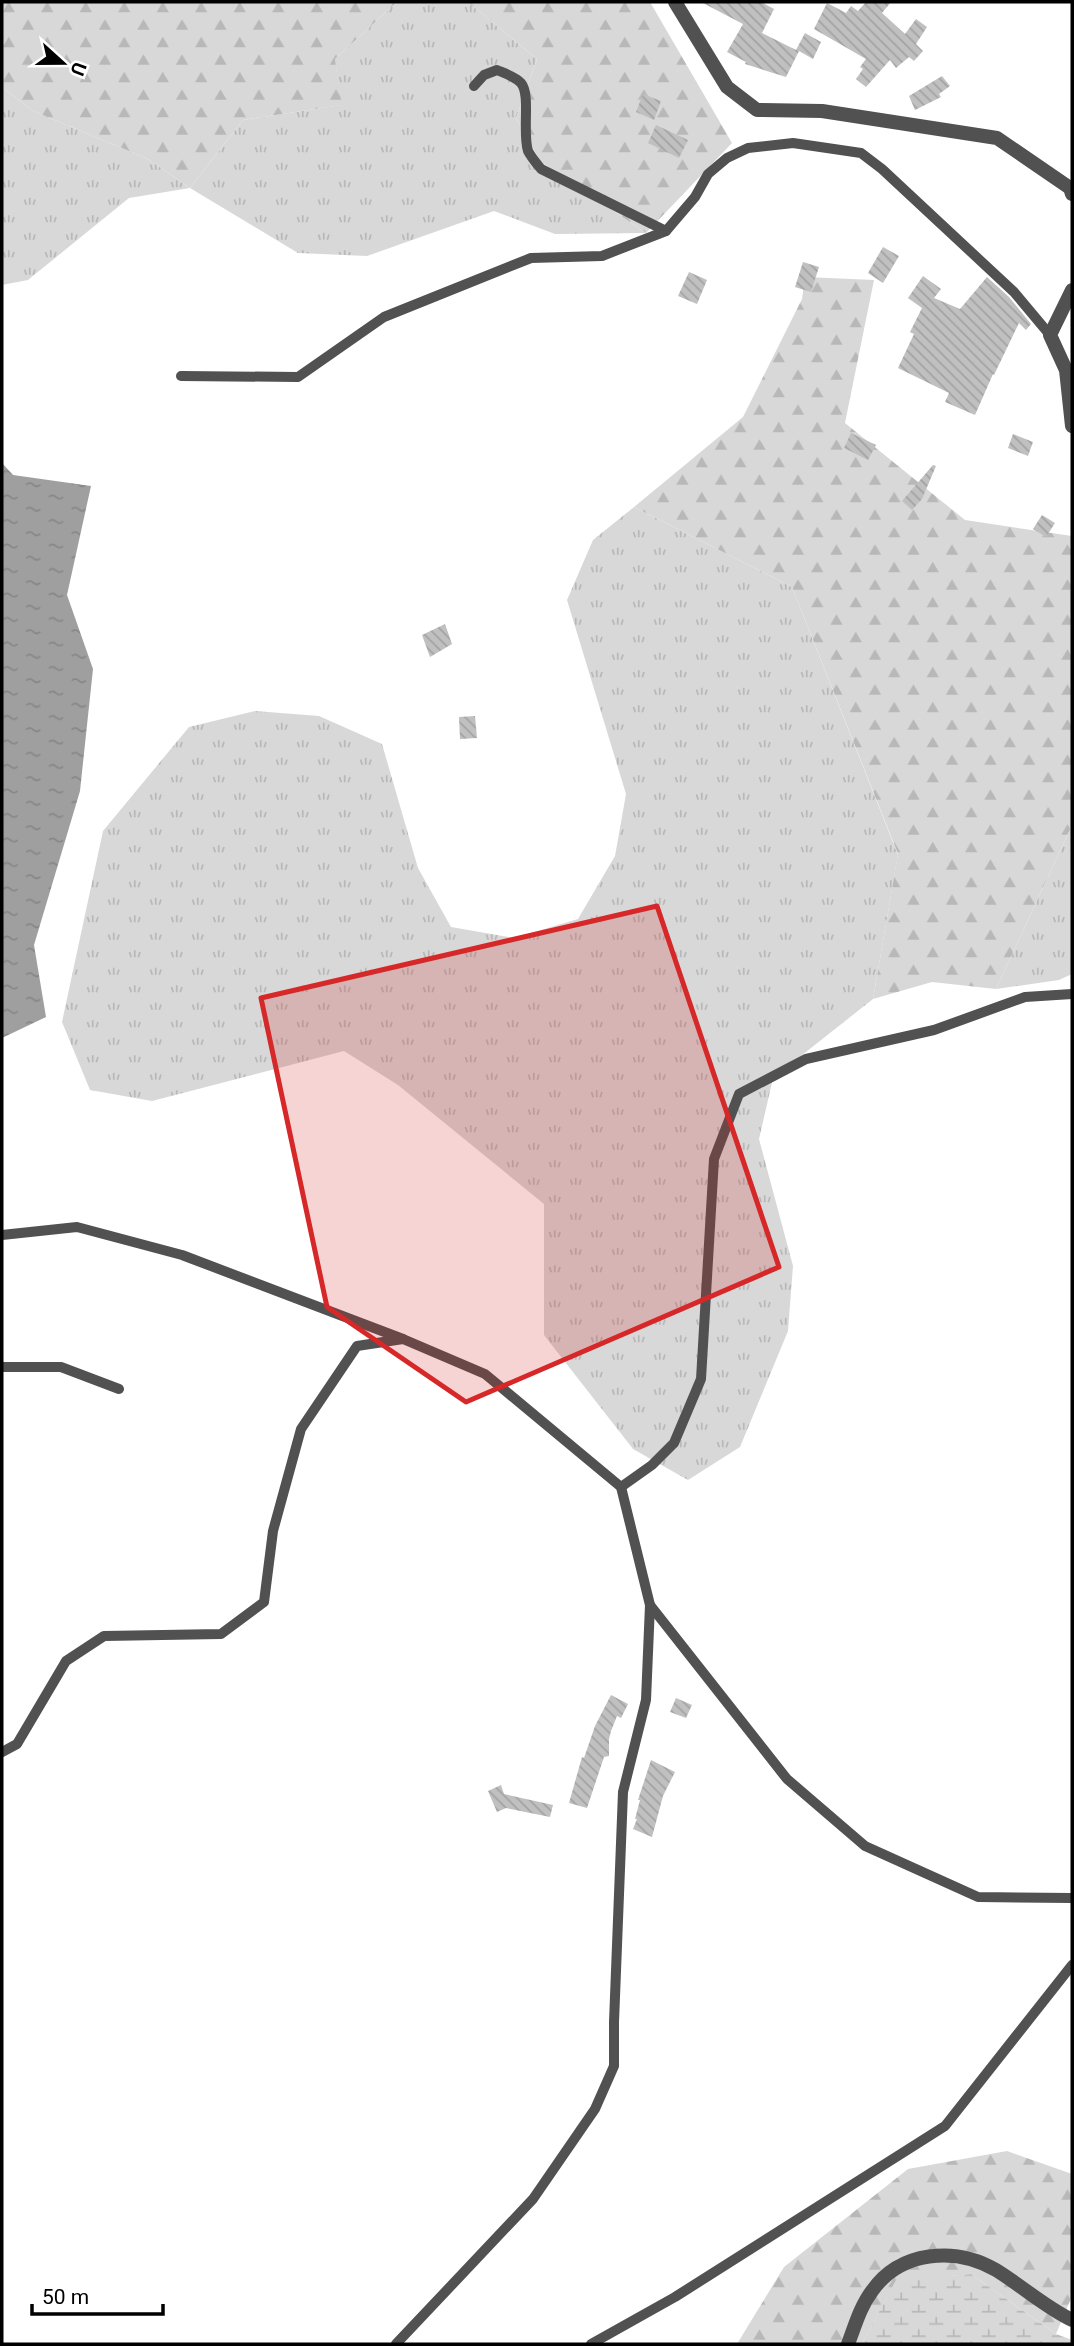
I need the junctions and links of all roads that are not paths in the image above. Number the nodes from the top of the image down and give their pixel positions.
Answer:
1 (675, 2) edge
2 (474, 86) dead end
3 (1072, 194) edge
4 (666, 231) junction
5 (1072, 290) edge
6 (1049, 335) junction
7 (181, 376) dead end
8 (1072, 426) edge
9 (1072, 994) edge
10 (2, 1234) edge
11 (403, 1339) junction
12 (2, 1367) edge
13 (119, 1389) dead end
14 (621, 1487) junction
15 (650, 1605) junction
16 (2, 1752) edge
17 (1072, 1898) edge
18 (1072, 1965) edge
19 (1072, 2320) edge
20 (396, 2344) edge
21 (591, 2344) edge
22 (848, 2344) edge

1 - 3 street
2 - 4 lane
4 - 6 lane
4 - 7 lane
5 - 6 street
6 - 8 street
9 - 14 lane
10 - 11 lane
11 - 14 lane
11 - 16 lane
12 - 13 lane
14 - 15 lane
15 - 17 lane
15 - 20 lane
18 - 21 lane
19 - 22 street

